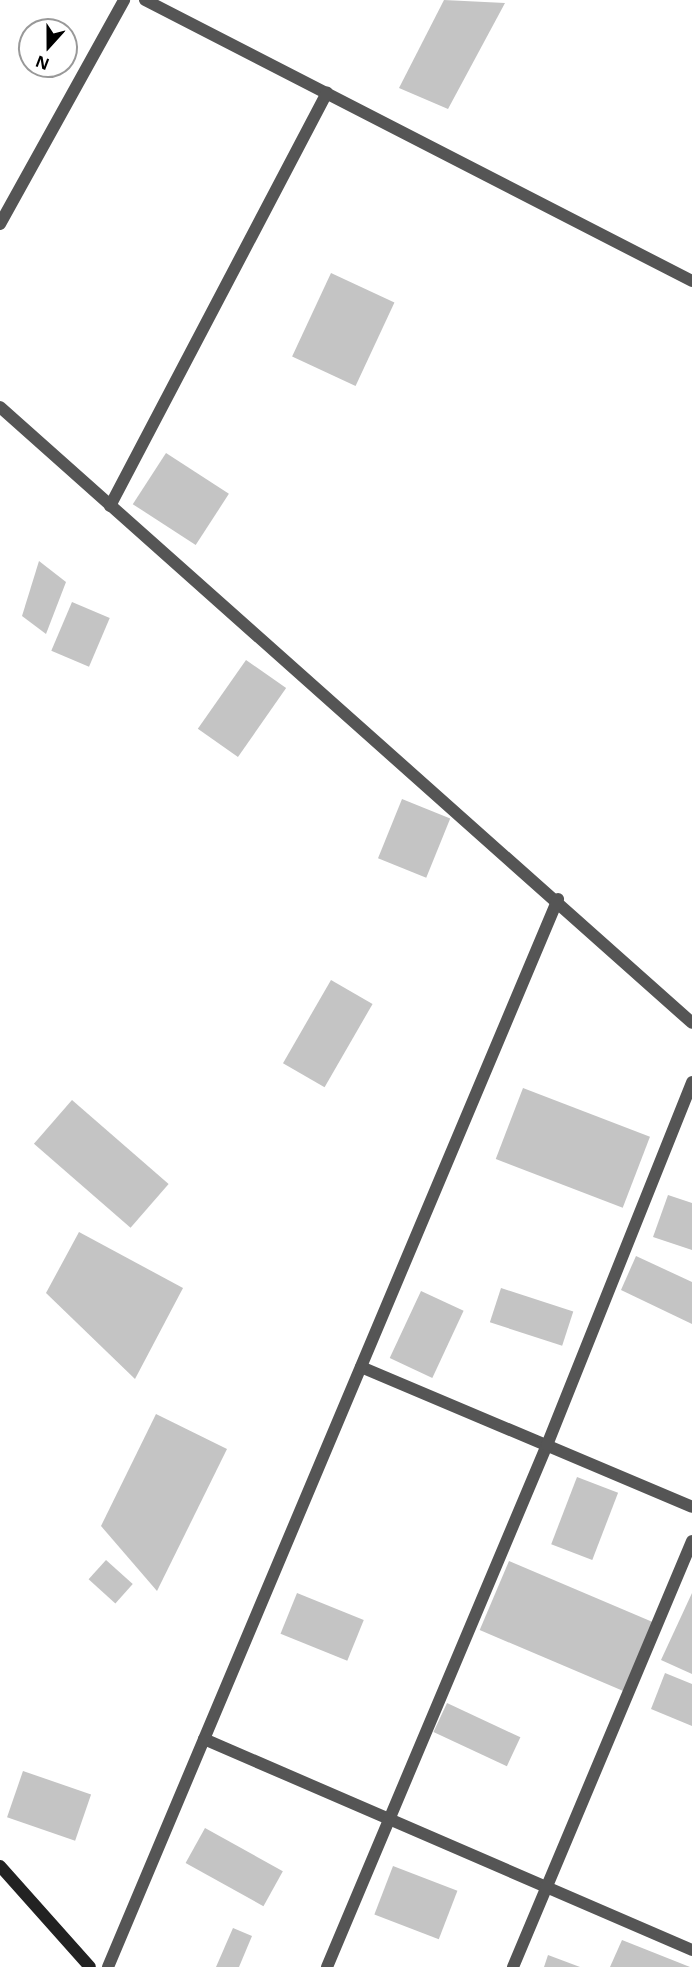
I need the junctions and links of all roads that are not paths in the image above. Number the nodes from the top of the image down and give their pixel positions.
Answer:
1 (124, 0) edge
2 (145, 0) edge
3 (327, 93) junction
4 (0, 224) edge
5 (692, 281) edge
6 (0, 407) edge
7 (110, 506) junction
8 (558, 899) junction
9 (692, 1023) edge
10 (692, 1082) edge
11 (361, 1367) junction
12 (547, 1446) junction
13 (692, 1507) edge
14 (692, 1541) edge
15 (204, 1739) junction
16 (389, 1819) junction
17 (0, 1866) edge
18 (546, 1887) junction
19 (692, 1950) edge
20 (90, 1967) edge
21 (108, 1967) edge
22 (327, 1967) edge
23 (513, 1967) edge

1 - 4 street
2 - 3 street
3 - 5 street
3 - 7 street
6 - 7 street
7 - 8 street
8 - 9 street
8 - 11 street
10 - 12 street
11 - 12 street
11 - 15 street
12 - 13 street
12 - 16 street
14 - 18 street
15 - 16 street
15 - 21 street
16 - 18 street
16 - 22 street
17 - 20 street
18 - 19 street
18 - 23 street

